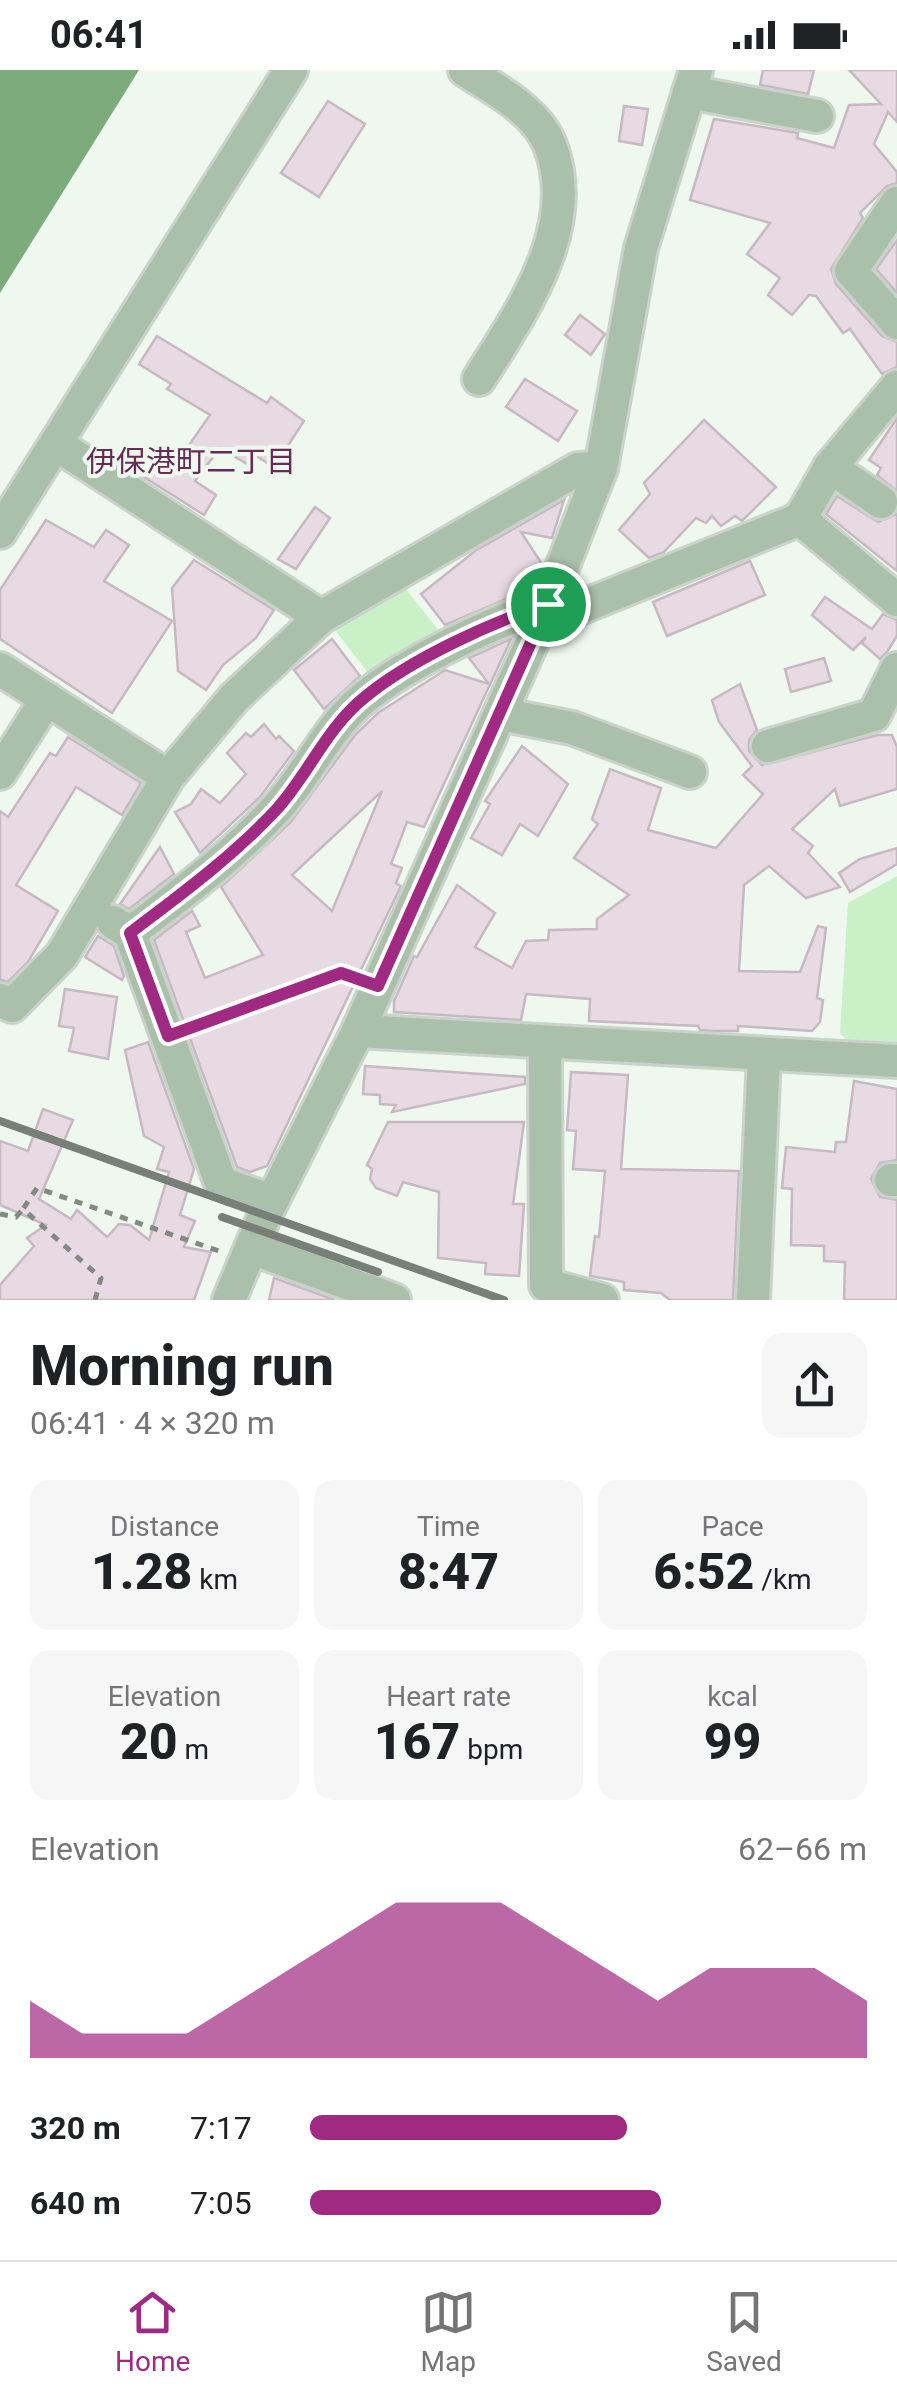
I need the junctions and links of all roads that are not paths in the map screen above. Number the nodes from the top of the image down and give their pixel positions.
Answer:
1 (292, 70) edge
2 (464, 70) edge
3 (692, 81) edge
4 (817, 116) dead end
5 (897, 203) edge
6 (897, 323) edge
7 (478, 379) dead end
8 (895, 393) edge
9 (56, 444) junction
10 (830, 466) junction
11 (602, 468) junction
12 (881, 502) dead end
13 (800, 519) junction
14 (0, 532) edge
15 (897, 600) edge
16 (544, 614) junction
17 (321, 617) junction
18 (0, 669) edge
19 (897, 669) edge
20 (47, 699) junction
21 (500, 714) junction
22 (768, 746) dead end
23 (690, 772) dead end
24 (0, 773) edge
25 (168, 777) junction
26 (90, 908) junction
27 (130, 933) junction
28 (4, 1009) edge
29 (358, 1031) junction
30 (545, 1043) junction
31 (764, 1054) junction
32 (897, 1061) edge
33 (272, 1201) junction
34 (248, 1254) junction
35 (229, 1300) edge
36 (394, 1300) edge
37 (602, 1300) edge
38 (753, 1300) edge

1 - 9 street
2 - 7 street
3 - 4 street
3 - 11 street
5 - 6 street
8 - 10 street
9 - 14 street
9 - 17 street
10 - 12 street
10 - 13 street
11 - 16 street
11 - 17 street
13 - 15 street
13 - 16 street
16 - 21 street
16 - 27 street
17 - 25 street
18 - 20 street
19 - 22 street
20 - 24 street
20 - 25 street
21 - 23 street
21 - 29 street
25 - 26 street
26 - 27 street
26 - 28 street
27 - 33 street
29 - 30 street
29 - 33 street
30 - 31 street
30 - 37 street
31 - 32 street
31 - 38 street
33 - 34 street
34 - 35 street
34 - 36 street

